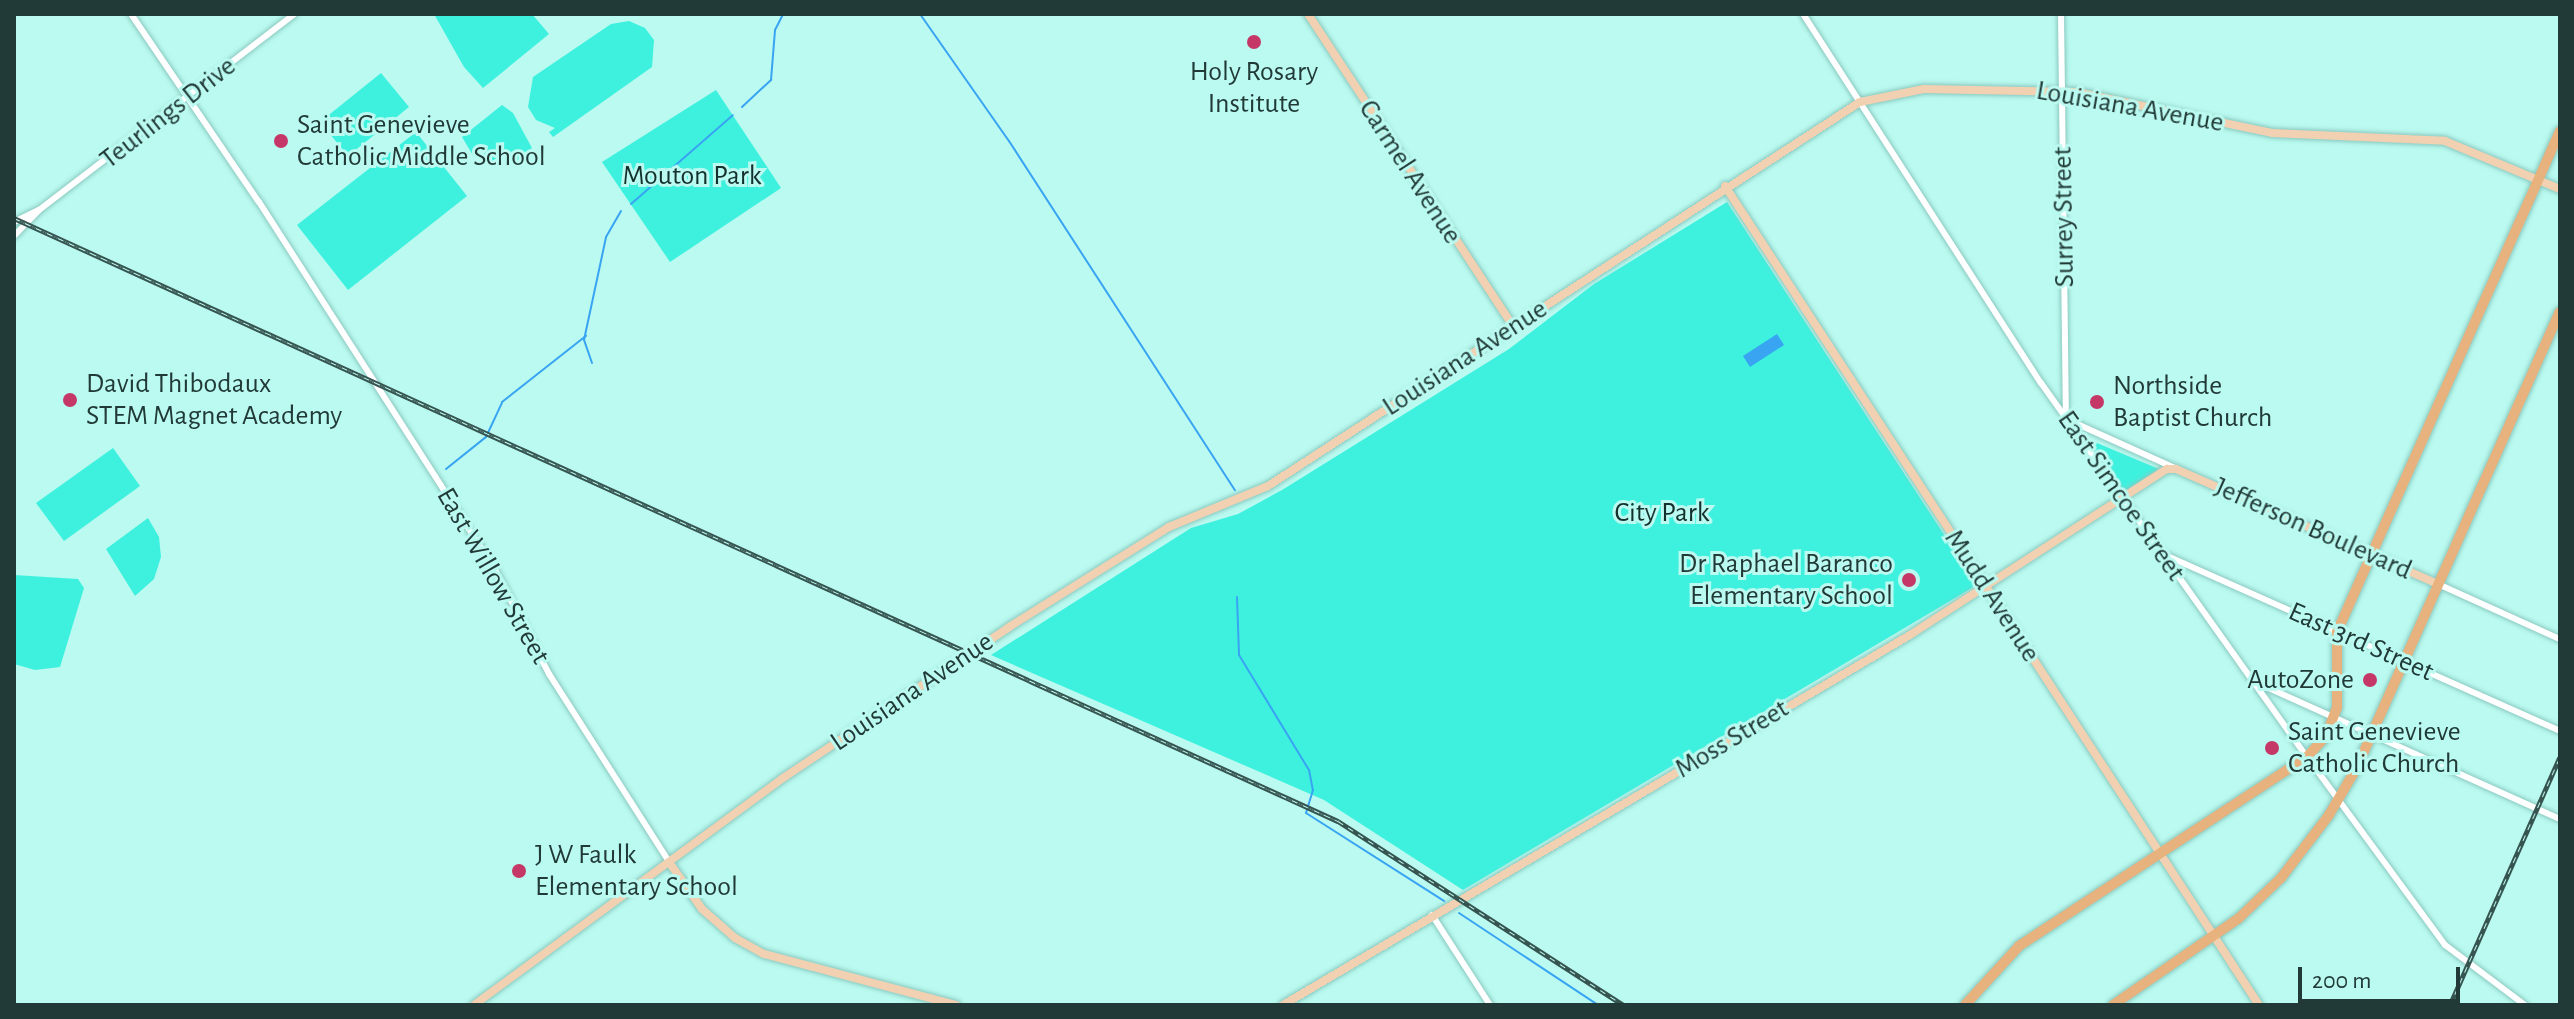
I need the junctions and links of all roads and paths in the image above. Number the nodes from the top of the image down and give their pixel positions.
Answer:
1 (131, 14) edge
2 (294, 14) edge
3 (1308, 14) edge
4 (1803, 14) edge
5 (2061, 14) edge
6 (2062, 91) junction
7 (186, 101) junction
8 (1860, 102) junction
9 (2560, 131) edge
10 (2538, 179) junction
11 (1725, 186) junction
12 (2560, 189) edge
13 (39, 210) junction
14 (14, 222) edge
15 (14, 236) edge
16 (2560, 312) edge
17 (1514, 328) junction
18 (2066, 419) junction
19 (2176, 469) junction
20 (2124, 502) junction
21 (2162, 554) junction
22 (2370, 555) junction
23 (2438, 584) junction
24 (1986, 587) junction
25 (2337, 632) junction
26 (2560, 639) edge
27 (2404, 662) junction
28 (2253, 681) junction
29 (2334, 718) junction
30 (2560, 731) edge
31 (2371, 735) junction
32 (2307, 757) junction
33 (2339, 800) junction
34 (2560, 819) edge
35 (2160, 853) junction
36 (669, 862) junction
37 (1432, 915) junction
38 (2215, 938) junction
39 (474, 1005) edge
40 (956, 1005) edge
41 (1283, 1005) edge
42 (1490, 1005) edge
43 (1965, 1005) edge
44 (2113, 1005) edge
45 (2259, 1005) edge
46 (2525, 1005) edge

1 - 7 street, East Willow Street
2 - 7 street, Teurlings Drive
3 - 17 main road, Carmel Avenue
4 - 8 street, East Simcoe Street
5 - 6 street, Surrey Street
6 - 8 main road, Louisiana Avenue
6 - 10 main road, Louisiana Avenue
6 - 18 street, Surrey Street
7 - 13 street, Teurlings Drive
7 - 36 street, East Willow Street
8 - 11 main road, Louisiana Avenue
8 - 18 street, East Simcoe Street
9 - 10 highway
10 - 12 main road, Louisiana Avenue
10 - 22 highway
11 - 17 main road, Louisiana Avenue
11 - 24 main road, Mudd Avenue
13 - 14 street, Teurlings Drive
13 - 15 street, Teurlings Drive
16 - 23 highway
17 - 36 main road, Louisiana Avenue
18 - 19 street, Jefferson Boulevard
18 - 20 street, East Simcoe Street
19 - 20 main road, Moss Street
19 - 22 main road, Jefferson Boulevard
20 - 21 street, East Simcoe Street
20 - 24 main road, Moss Street
21 - 25 street, East 3rd Street
21 - 28 street, East Simcoe Street
22 - 23 main road, Jefferson Boulevard
22 - 25 highway
23 - 26 street, Jefferson Boulevard
23 - 27 highway
24 - 35 main road, Mudd Avenue
24 - 37 main road, Moss Street
25 - 27 street, East 3rd Street
25 - 29 highway
27 - 30 street, East 3rd Street
27 - 31 highway
28 - 29 street
28 - 32 street, East Simcoe Street
29 - 31 street
29 - 32 highway
31 - 33 highway
31 - 34 street
32 - 33 street, East Simcoe Street
32 - 35 highway
33 - 38 highway
33 - 46 street, East Simcoe Street
35 - 38 main road, Mudd Avenue
35 - 43 highway
36 - 39 main road, Louisiana Avenue
36 - 40 main road, East Willow Street
37 - 41 main road, Moss Street
37 - 42 street
38 - 44 highway
38 - 45 main road, Mudd Avenue

